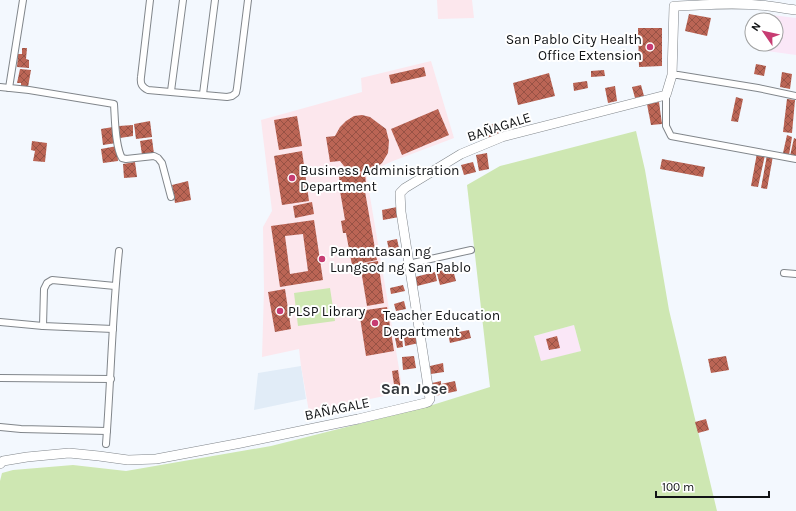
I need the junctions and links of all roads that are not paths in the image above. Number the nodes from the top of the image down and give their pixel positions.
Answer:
1 (23, 0) edge
2 (150, 0) edge
3 (183, 0) edge
4 (215, 0) edge
5 (248, 0) edge
6 (768, 3) edge
7 (796, 10) edge
8 (672, 75) junction
9 (0, 87) edge
10 (9, 88) junction
11 (171, 91) junction
12 (203, 94) junction
13 (666, 95) junction
14 (796, 96) edge
15 (796, 159) edge
16 (171, 197) dead end
17 (471, 250) dead end
18 (119, 252) dead end
19 (408, 264) junction
20 (784, 273) dead end
21 (796, 274) edge
22 (115, 286) junction
23 (0, 322) edge
24 (43, 326) junction
25 (113, 329) junction
26 (0, 378) edge
27 (111, 379) junction
28 (0, 427) edge
29 (107, 431) junction
30 (106, 444) dead end
31 (0, 464) edge

1 - 10 street
2 - 11 street
3 - 11 street
4 - 12 street
5 - 12 street
6 - 7 street
6 - 8 street
8 - 13 street
8 - 14 street
9 - 10 street
10 - 16 street
11 - 12 street
13 - 15 street
13 - 19 street, BAÑAGALE
17 - 19 street
18 - 22 street
19 - 31 street, BAÑAGALE
20 - 21 street
22 - 24 street
22 - 25 street
23 - 24 street
24 - 25 street
25 - 27 street
26 - 27 street
27 - 29 street
28 - 29 street
29 - 30 street

